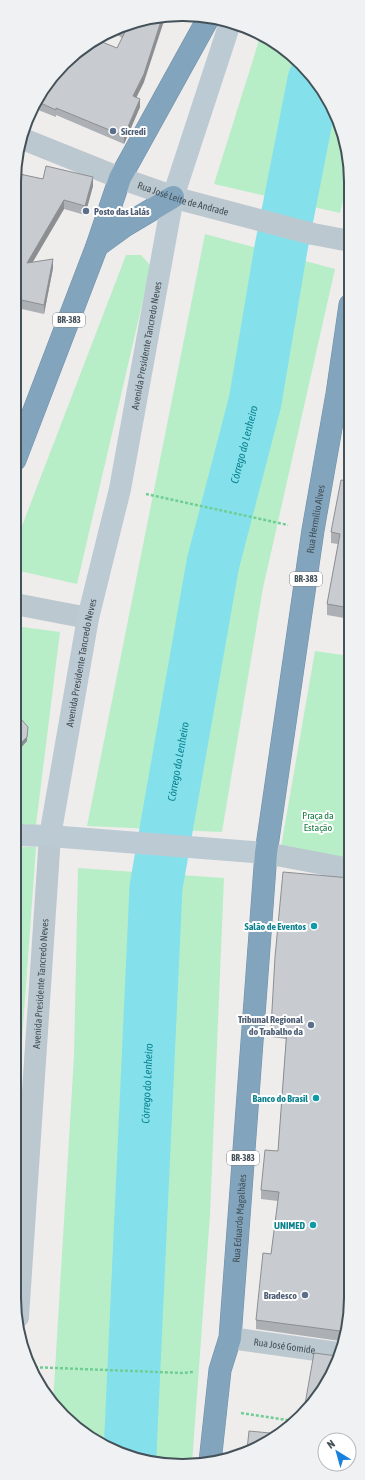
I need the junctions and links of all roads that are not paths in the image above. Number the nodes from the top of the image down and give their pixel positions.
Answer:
1 (206, 22) edge
2 (228, 28) edge
3 (27, 141) edge
4 (120, 178) junction
5 (178, 198) junction
6 (344, 240) edge
7 (96, 246) junction
8 (344, 346) edge
9 (21, 444) edge
10 (21, 605) edge
11 (88, 618) junction
12 (21, 835) edge
13 (61, 837) junction
14 (266, 853) junction
15 (344, 868) edge
16 (21, 1284) edge
17 (230, 1338) junction
18 (334, 1352) edge
19 (210, 1457) edge

1 - 4 highway, BR-383
2 - 5 main road, Avenida Presidente Tancredo Neves
3 - 4 street, Rua José Leite de Andrade
4 - 5 street, Rua José Leite de Andrade
4 - 7 highway, BR-383
5 - 6 street, Rua José Leite de Andrade
5 - 7 highway
5 - 11 main road, Avenida Presidente Tancredo Neves
7 - 9 highway, BR-383
8 - 14 highway, Rua Hermílio Alves / BR-383
10 - 11 street
11 - 13 main road, Avenida Presidente Tancredo Neves
12 - 13 main road
13 - 14 main road
13 - 16 street, Avenida Presidente Tancredo Neves
14 - 15 street
14 - 17 highway, Rua Eduardo Magalhães / BR-383
17 - 18 street, Rua José Gomide
17 - 19 highway, Rua Eduardo Magalhães / BR-383

